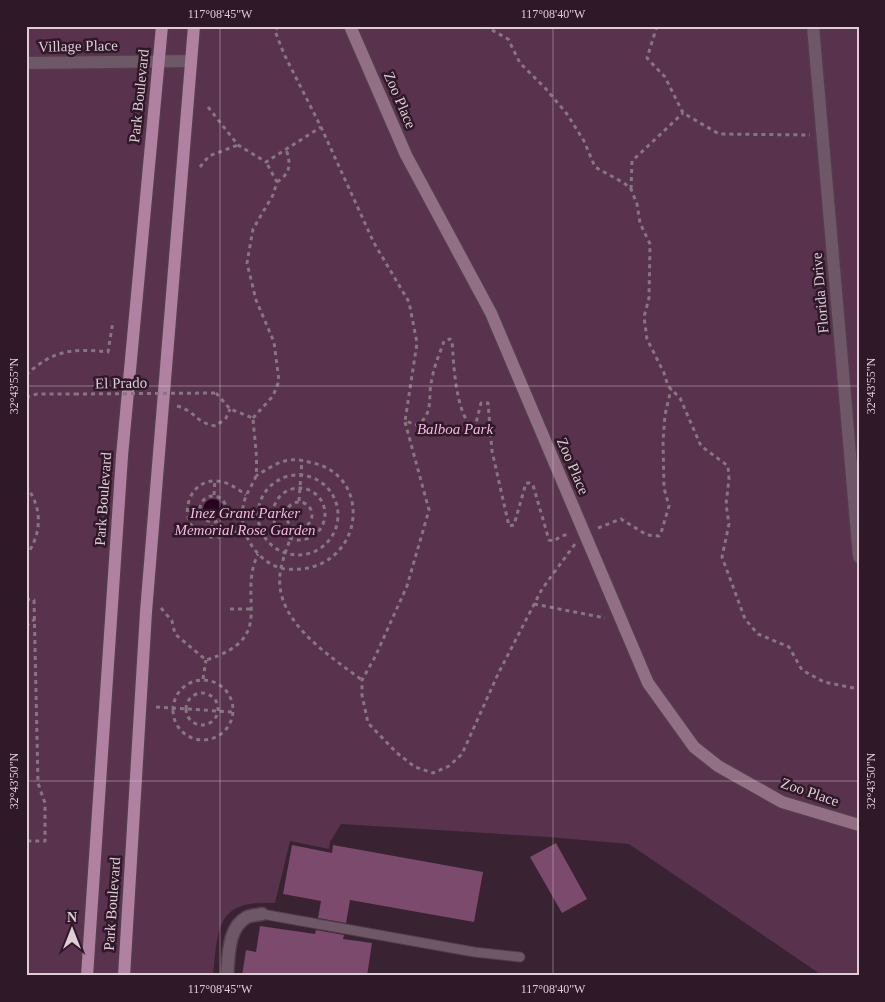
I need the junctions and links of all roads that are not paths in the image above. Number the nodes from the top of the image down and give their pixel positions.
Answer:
1 (162, 26) edge
2 (194, 26) edge
3 (350, 26) edge
4 (812, 26) edge
5 (159, 61) junction
6 (191, 61) junction
7 (26, 63) edge
8 (859, 557) edge
9 (859, 825) edge
10 (262, 914) joint
11 (520, 957) dead end
12 (87, 976) edge
13 (124, 976) edge
14 (227, 976) edge

1 - 5 main road, Park Boulevard
2 - 6 main road, Park Boulevard
3 - 9 main road, Zoo Place
4 - 8 street, Florida Drive
5 - 6 street, Village Place
5 - 7 street, Village Place
5 - 12 main road, Park Boulevard
6 - 13 main road, Park Boulevard
10 - 11 lane
10 - 14 street

